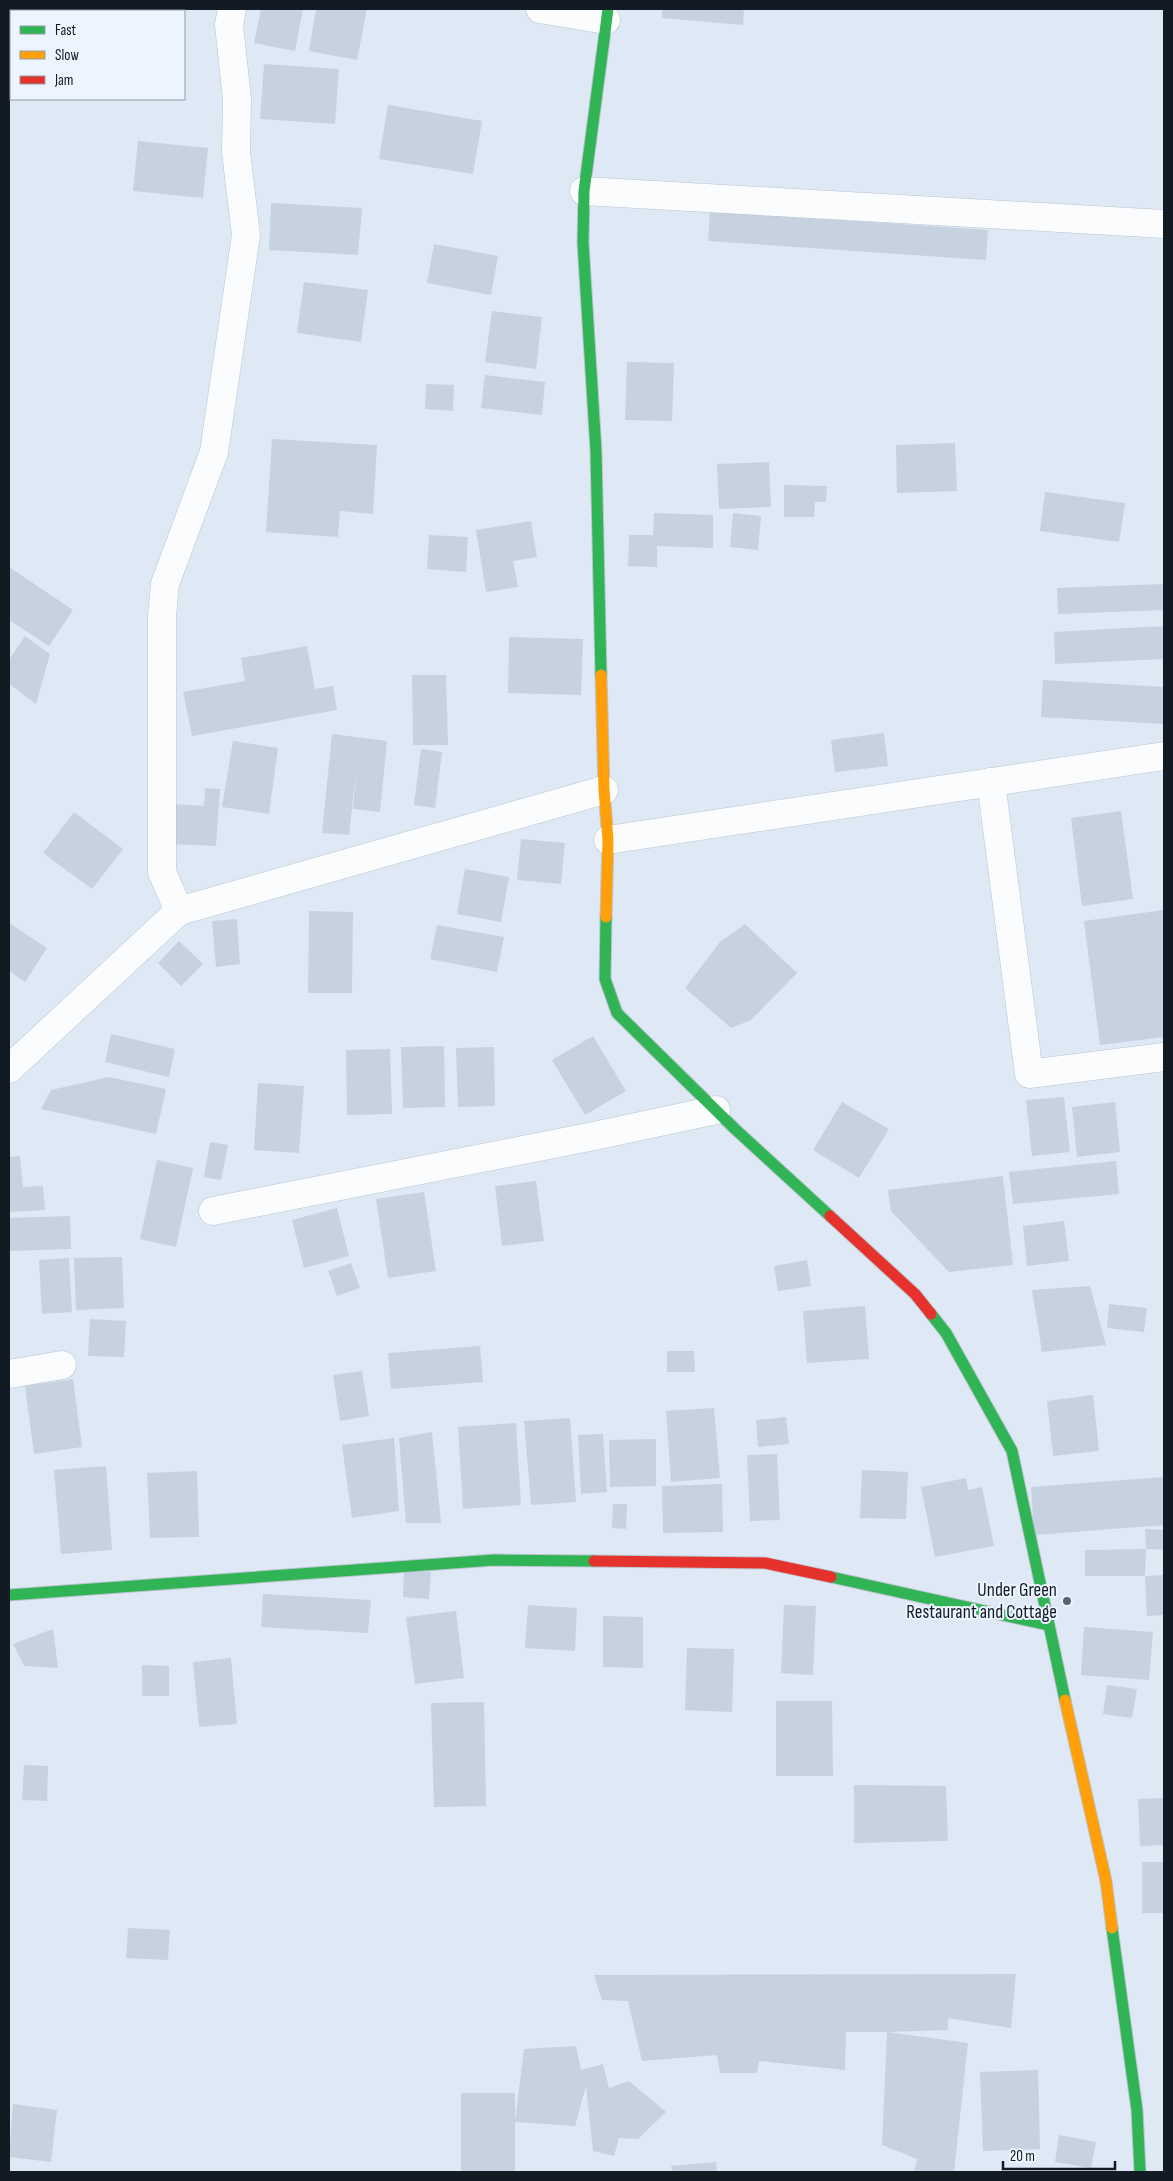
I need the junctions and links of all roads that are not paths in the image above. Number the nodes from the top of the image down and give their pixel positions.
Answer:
1 (232, 9) edge
2 (540, 9) edge
3 (607, 14) edge
4 (584, 191) junction
5 (1164, 224) edge
6 (1164, 756) edge
7 (992, 782) junction
8 (604, 790) junction
9 (608, 840) junction
10 (179, 911) junction
11 (1164, 1057) edge
12 (9, 1069) edge
13 (716, 1110) junction
14 (214, 1211) dead end
15 (62, 1365) dead end
16 (9, 1374) edge
17 (9, 1595) edge
18 (1048, 1625) junction
19 (1140, 2172) edge

1 - 10 street
2 - 3 street
3 - 4 street
4 - 5 street
4 - 8 street
6 - 7 street
7 - 9 street
7 - 11 street
8 - 9 street
8 - 10 street
9 - 13 street
10 - 12 street
13 - 14 street
13 - 18 street
15 - 16 street
17 - 18 street
18 - 19 street

